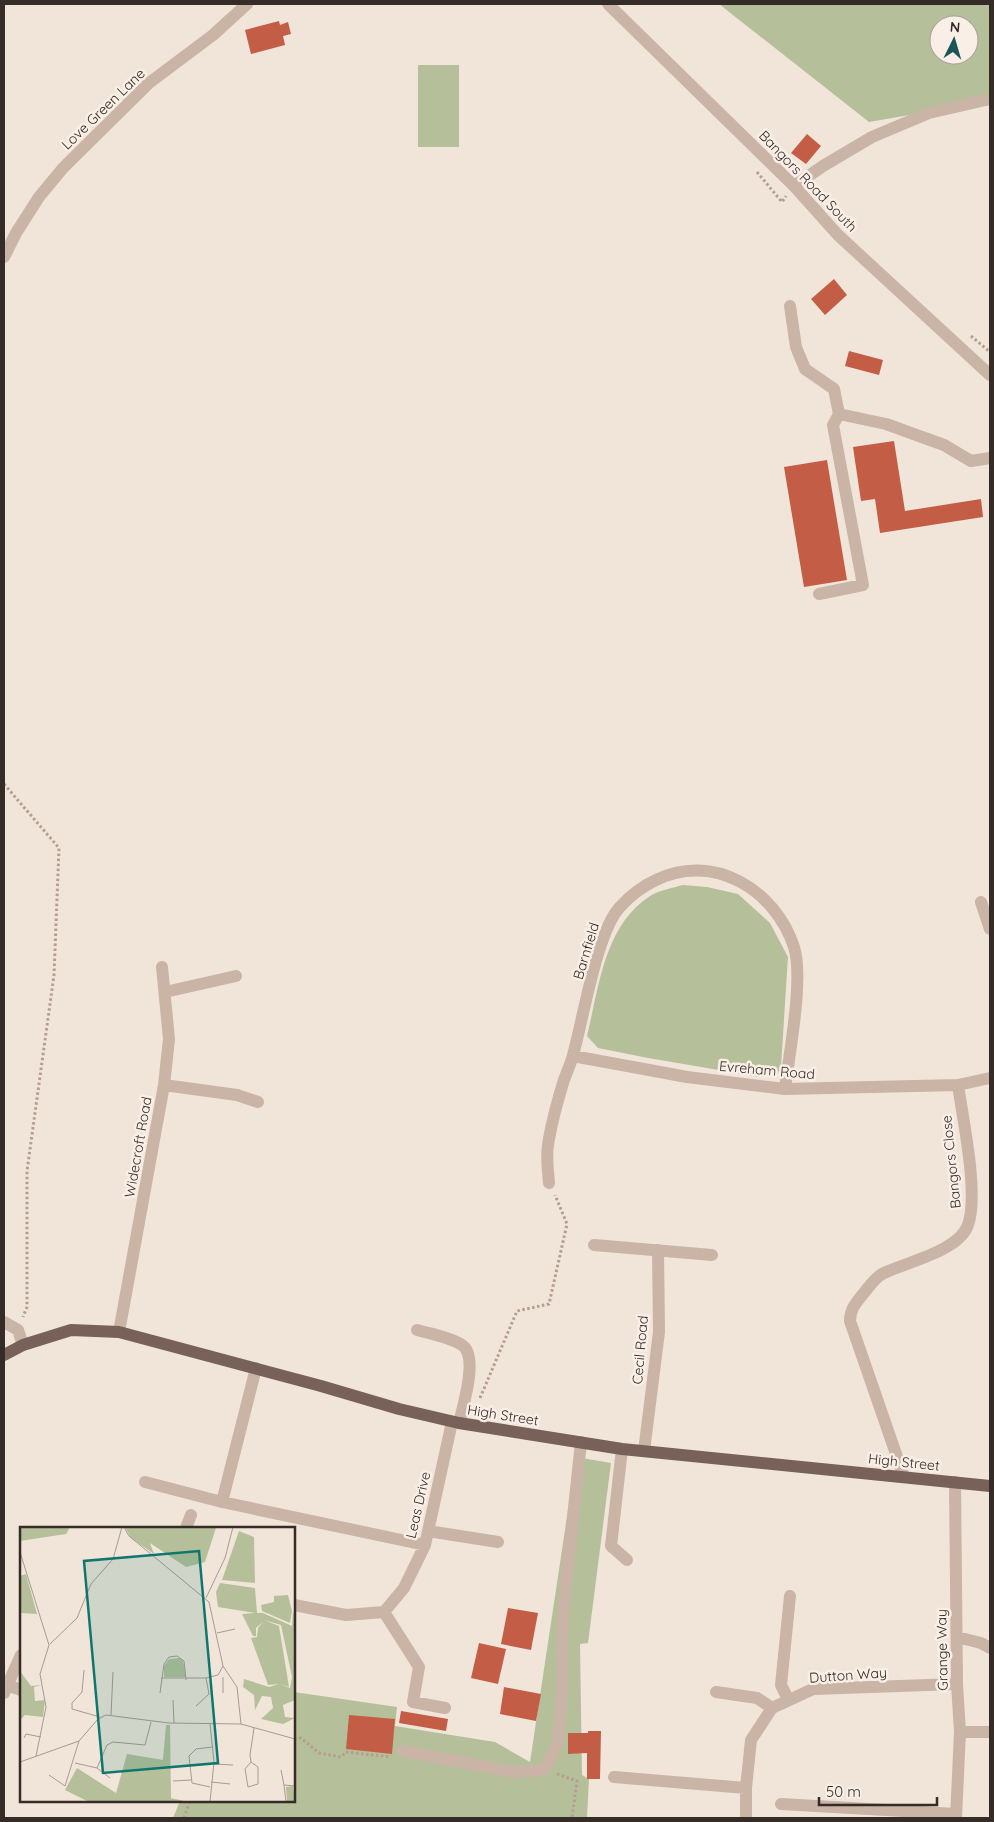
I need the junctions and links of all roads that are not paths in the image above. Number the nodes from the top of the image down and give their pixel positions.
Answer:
1 (247, 4) edge
2 (608, 4) edge
3 (990, 99) edge
4 (794, 186) junction
5 (4, 257) edge
6 (790, 306) dead end
7 (990, 375) edge
8 (839, 414) junction
9 (990, 458) edge
10 (819, 594) dead end
11 (981, 902) dead end
12 (990, 929) edge
13 (162, 967) dead end
14 (236, 976) dead end
15 (165, 992) junction
16 (573, 1056) junction
17 (990, 1078) edge
18 (164, 1085) junction
19 (958, 1085) junction
20 (784, 1090) junction
21 (258, 1102) dead end
22 (548, 1183) dead end
23 (594, 1245) dead end
24 (658, 1250) junction
25 (712, 1255) dead end
26 (4, 1322) edge
27 (418, 1330) dead end
28 (119, 1332) junction
29 (23, 1345) junction
30 (4, 1355) edge
31 (256, 1368) junction
32 (455, 1422) junction
33 (581, 1442) junction
34 (622, 1449) junction
35 (644, 1451) junction
36 (904, 1477) junction
37 (145, 1482) dead end
38 (956, 1482) junction
39 (990, 1486) edge
40 (222, 1502) junction
41 (191, 1514) dead end
42 (186, 1527) edge
43 (428, 1532) junction
44 (498, 1542) dead end
45 (425, 1545) junction
46 (627, 1560) dead end
47 (790, 1596) dead end
48 (295, 1605) edge
49 (384, 1612) junction
50 (957, 1637) junction
51 (990, 1648) edge
52 (20, 1657) edge
53 (957, 1684) junction
54 (6, 1689) edge
55 (20, 1690) edge
56 (716, 1692) dead end
57 (788, 1699) junction
58 (445, 1708) dead end
59 (772, 1708) junction
60 (960, 1732) junction
61 (990, 1732) edge
62 (399, 1754) road end
63 (614, 1778) dead end
64 (746, 1788) junction
65 (781, 1804) dead end
66 (956, 1816) edge
67 (746, 1818) edge

1 - 5 street, Love Green Lane
2 - 4 street, Bangors Road South
3 - 4 street
4 - 7 street, Bangors Road South
6 - 8 street
8 - 9 street
8 - 10 street
11 - 12 street
13 - 15 street, Widecroft Road
14 - 15 street
15 - 18 street, Widecroft Road
16 - 20 street, Evreham Road
16 - 20 street, Barnfield
16 - 22 street, Barnfield
17 - 19 street, Evreham Road
18 - 21 street
18 - 28 street, Widecroft Road
19 - 20 street, Evreham Road
19 - 36 street, Bangors Close
23 - 24 street
24 - 25 street
24 - 35 street, Cecil Road
26 - 29 street
27 - 32 street, Leas Drive
28 - 29 main road, High Street
28 - 31 main road, High Street
29 - 30 main road, High Street
31 - 32 main road, High Street
31 - 40 street
32 - 33 main road, High Street
32 - 43 street, Leas Drive
33 - 34 main road, High Street
33 - 62 street
34 - 35 main road, High Street
34 - 46 street
35 - 36 main road, High Street
36 - 38 main road, High Street
37 - 40 street
38 - 39 main road, High Street
38 - 50 street, Grange Way
40 - 45 street
41 - 42 street
43 - 44 street
43 - 45 street, Leas Drive
45 - 49 street, Leas Drive
47 - 57 street
48 - 49 street
49 - 58 street
50 - 51 street
50 - 53 street, Grange Way
52 - 54 street
53 - 57 street, Dutton Way
53 - 60 street, Grange Way
54 - 55 street
56 - 59 street
57 - 59 street, Dutton Way
59 - 64 street, Dutton Way
60 - 61 street
60 - 66 street, Grange Way
63 - 64 street
64 - 67 street, Dutton Way
65 - 66 street

